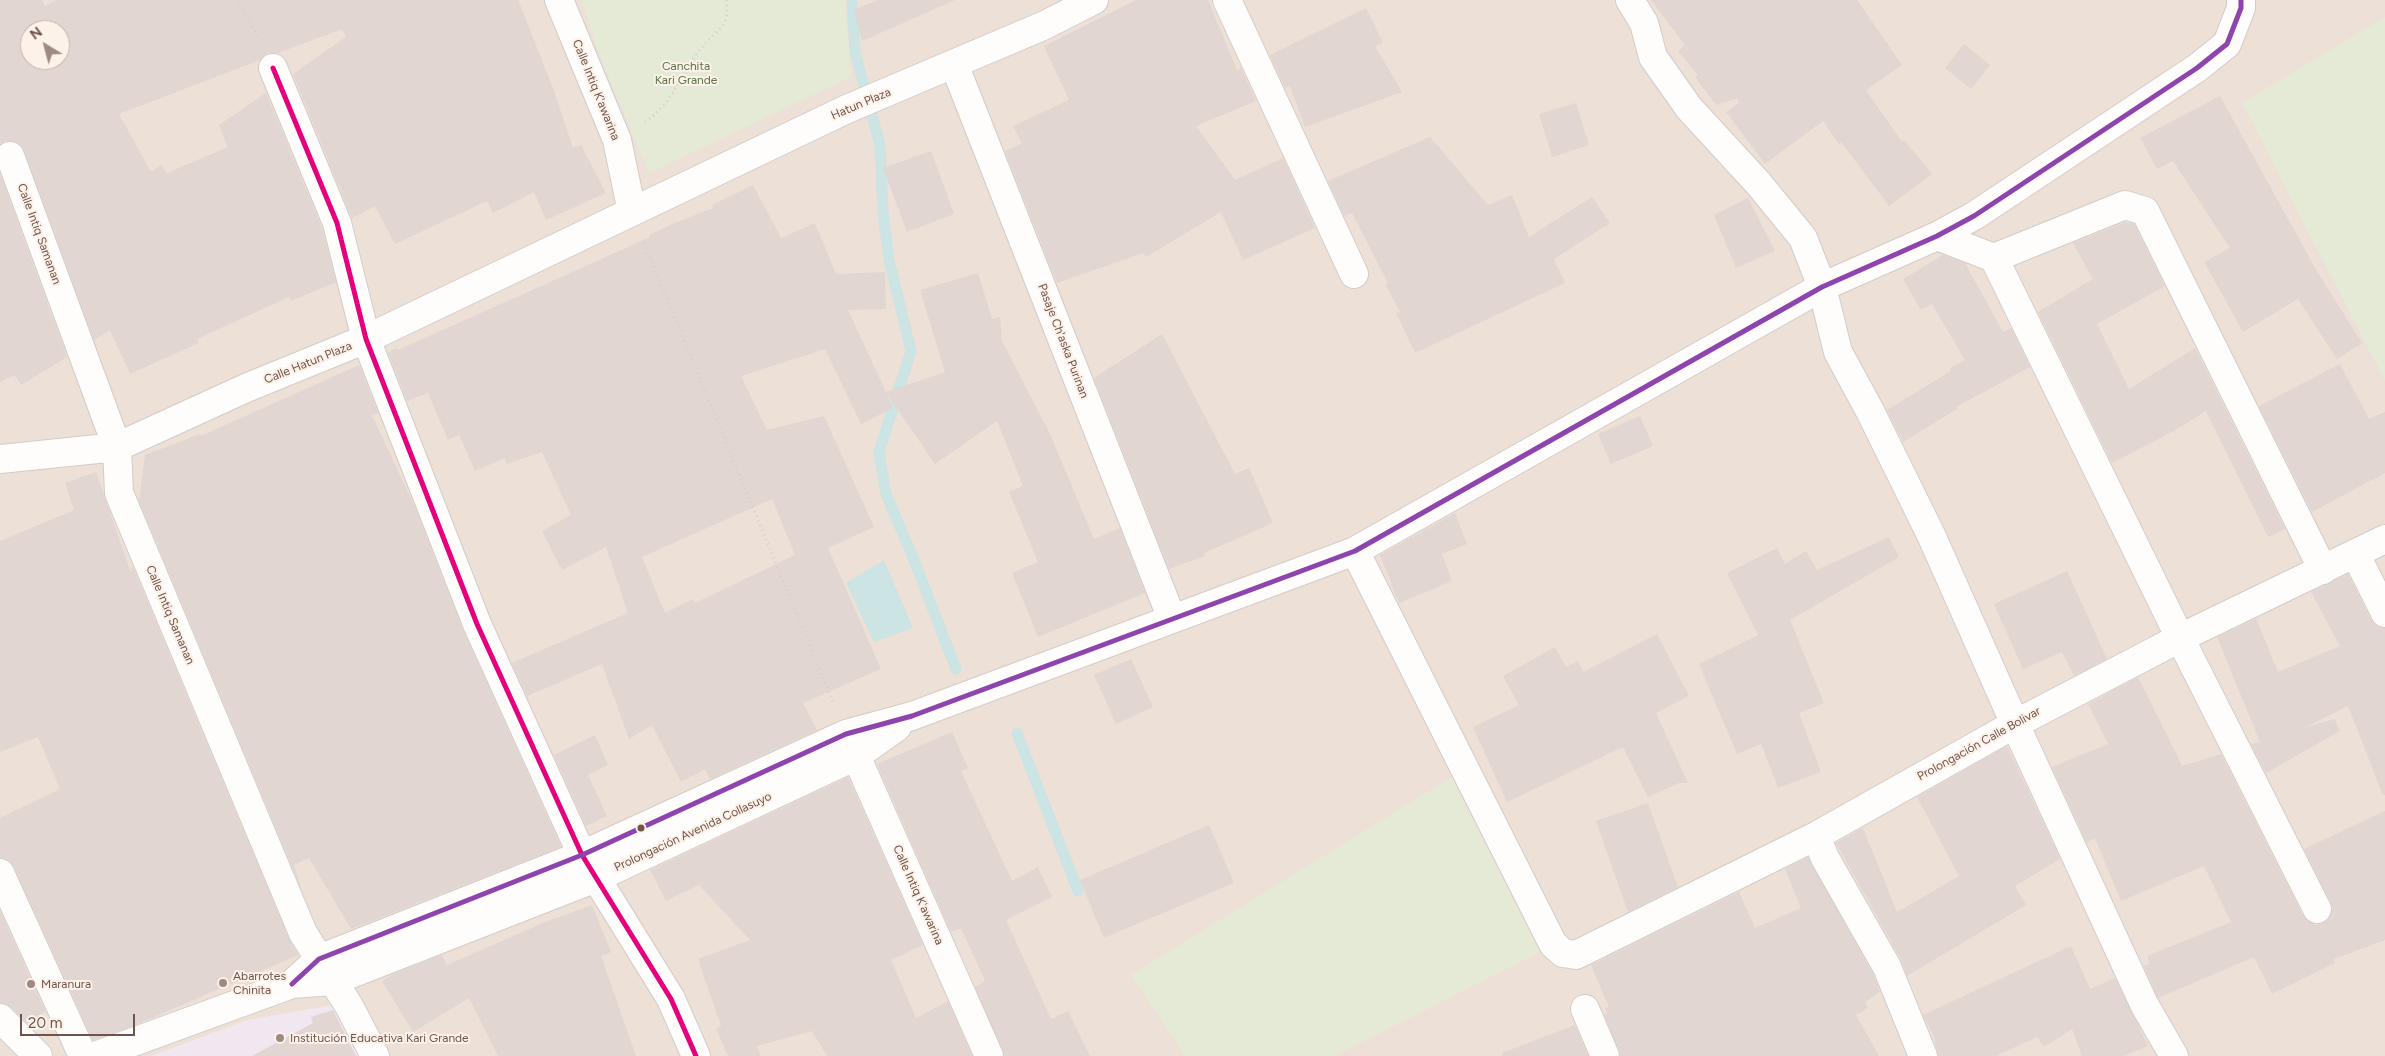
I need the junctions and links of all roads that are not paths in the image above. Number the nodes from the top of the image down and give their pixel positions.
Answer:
1 (559, 0) edge
2 (1094, 0) edge
3 (1226, 0) edge
4 (1630, 0) edge
5 (2241, 0) edge
6 (954, 64) junction
7 (273, 68) road end
8 (10, 156) dead end
9 (632, 212) junction
10 (1937, 236) junction
11 (1994, 258) junction
12 (1354, 274) dead end
13 (1822, 287) junction
14 (366, 339) junction
15 (117, 447) junction
16 (0, 459) edge
17 (2385, 539) edge
18 (1355, 551) junction
19 (2356, 555) junction
20 (2324, 570) junction
21 (2385, 614) edge
22 (1172, 619) junction
23 (2180, 638) junction
24 (2014, 724) junction
25 (851, 745) junction
26 (1816, 836) junction
27 (582, 855) junction
28 (0, 873) edge
29 (596, 878) junction
30 (2317, 909) dead end
31 (326, 970) junction
32 (1585, 1009) dead end
33 (0, 1018) edge
34 (38, 1056) edge
35 (83, 1056) edge
36 (95, 1056) edge
37 (375, 1056) edge
38 (696, 1056) edge
39 (989, 1056) edge
40 (1605, 1056) edge
41 (1923, 1056) edge
42 (2174, 1056) edge

1 - 9 street, Calle Intiq K'awarina
2 - 6 street, Hatun Plaza
3 - 12 street
4 - 13 street
5 - 10 street
6 - 9 street, Hatun Plaza
6 - 22 street, Pasaje Ch'aska Purinan
7 - 14 street
8 - 15 street, Calle Intiq Samanan
9 - 14 street, Calle Hatun Plaza
10 - 11 street
10 - 13 street
11 - 20 street
11 - 23 street
13 - 18 street
13 - 24 street
14 - 15 street, Calle Hatun Plaza
14 - 27 street
15 - 16 street, Calle Hatun Plaza
15 - 31 street, Calle Intiq Samanan
17 - 19 street, Prolongación Calle Bolivar
18 - 22 street
18 - 26 street, Prolongación Calle Bolivar
19 - 20 street, Prolongación Calle Bolivar
19 - 21 street
20 - 23 street, Prolongación Calle Bolivar
22 - 25 street
23 - 24 street, Prolongación Calle Bolivar
23 - 30 street
24 - 26 street, Prolongación Calle Bolivar
24 - 42 street
25 - 27 street
25 - 29 street, Prolongación Avenida Collasuyo
25 - 39 street, Calle Intiq K'awarina
26 - 41 street
27 - 29 street
27 - 31 street
28 - 35 street
29 - 31 street, Prolongación Avenida Collasuyo
29 - 38 street
31 - 36 street
31 - 37 street, Calle Intiq Samanan
32 - 40 street
33 - 34 street

